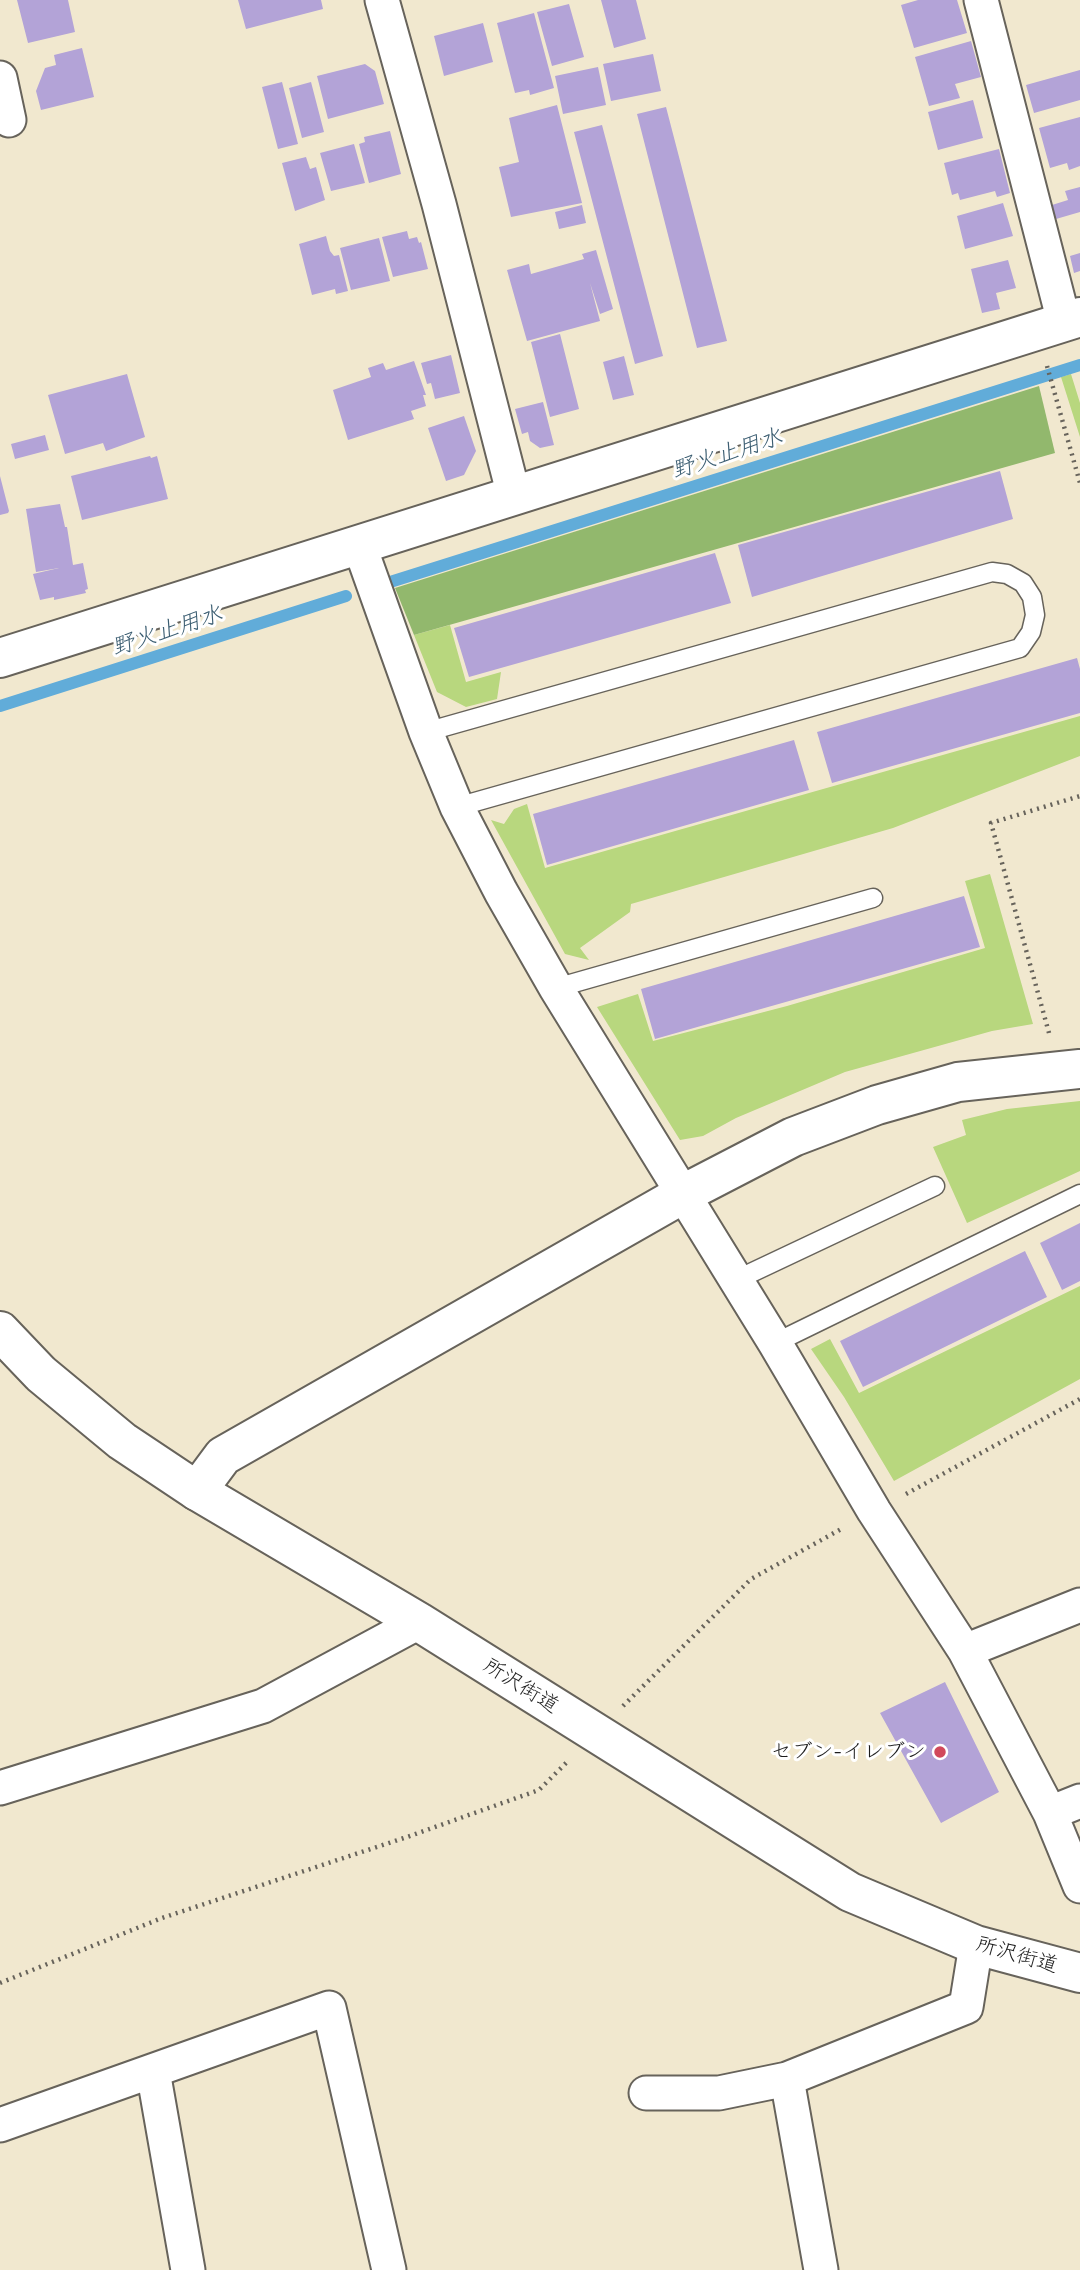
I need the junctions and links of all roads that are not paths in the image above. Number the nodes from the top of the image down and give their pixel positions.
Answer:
1 (382, 0) edge
2 (981, 0) edge
3 (0, 78) edge
4 (9, 120) dead end
5 (1072, 320) edge
6 (514, 496) junction
7 (359, 544) junction
8 (0, 658) edge
9 (426, 732) junction
10 (457, 807) junction
11 (873, 898) dead end
12 (556, 988) junction
13 (1070, 1070) edge
14 (935, 1186) dead end
15 (683, 1194) junction
16 (1080, 1194) edge
17 (736, 1280) junction
18 (0, 1331) edge
19 (775, 1343) junction
20 (197, 1491) junction
21 (1080, 1605) edge
22 (419, 1622) junction
23 (965, 1651) junction
24 (0, 1788) edge
25 (1065, 1807) edge
26 (1080, 1886) edge
27 (976, 1945) junction
28 (1080, 1973) edge
29 (153, 2071) junction
30 (787, 2079) junction
31 (646, 2093) dead end
32 (0, 2125) edge
33 (188, 2270) edge
34 (389, 2270) edge
35 (821, 2270) edge

1 - 6 street
2 - 5 street
3 - 4 street
5 - 6 street
6 - 7 street
7 - 8 street
7 - 9 street
9 - 10 street
9 - 10 lane
10 - 12 street
11 - 12 lane
12 - 15 street
13 - 15 street
14 - 17 lane
15 - 17 street
15 - 20 street
16 - 19 lane
17 - 19 street
18 - 20 street, 所沢街道
19 - 23 street
20 - 22 street, 所沢街道
21 - 23 street
22 - 24 street
22 - 27 street, 所沢街道
23 - 25 street
25 - 26 street
27 - 28 street, 所沢街道
27 - 30 street
29 - 32 street
29 - 33 street
29 - 34 street
30 - 31 street
30 - 35 street

